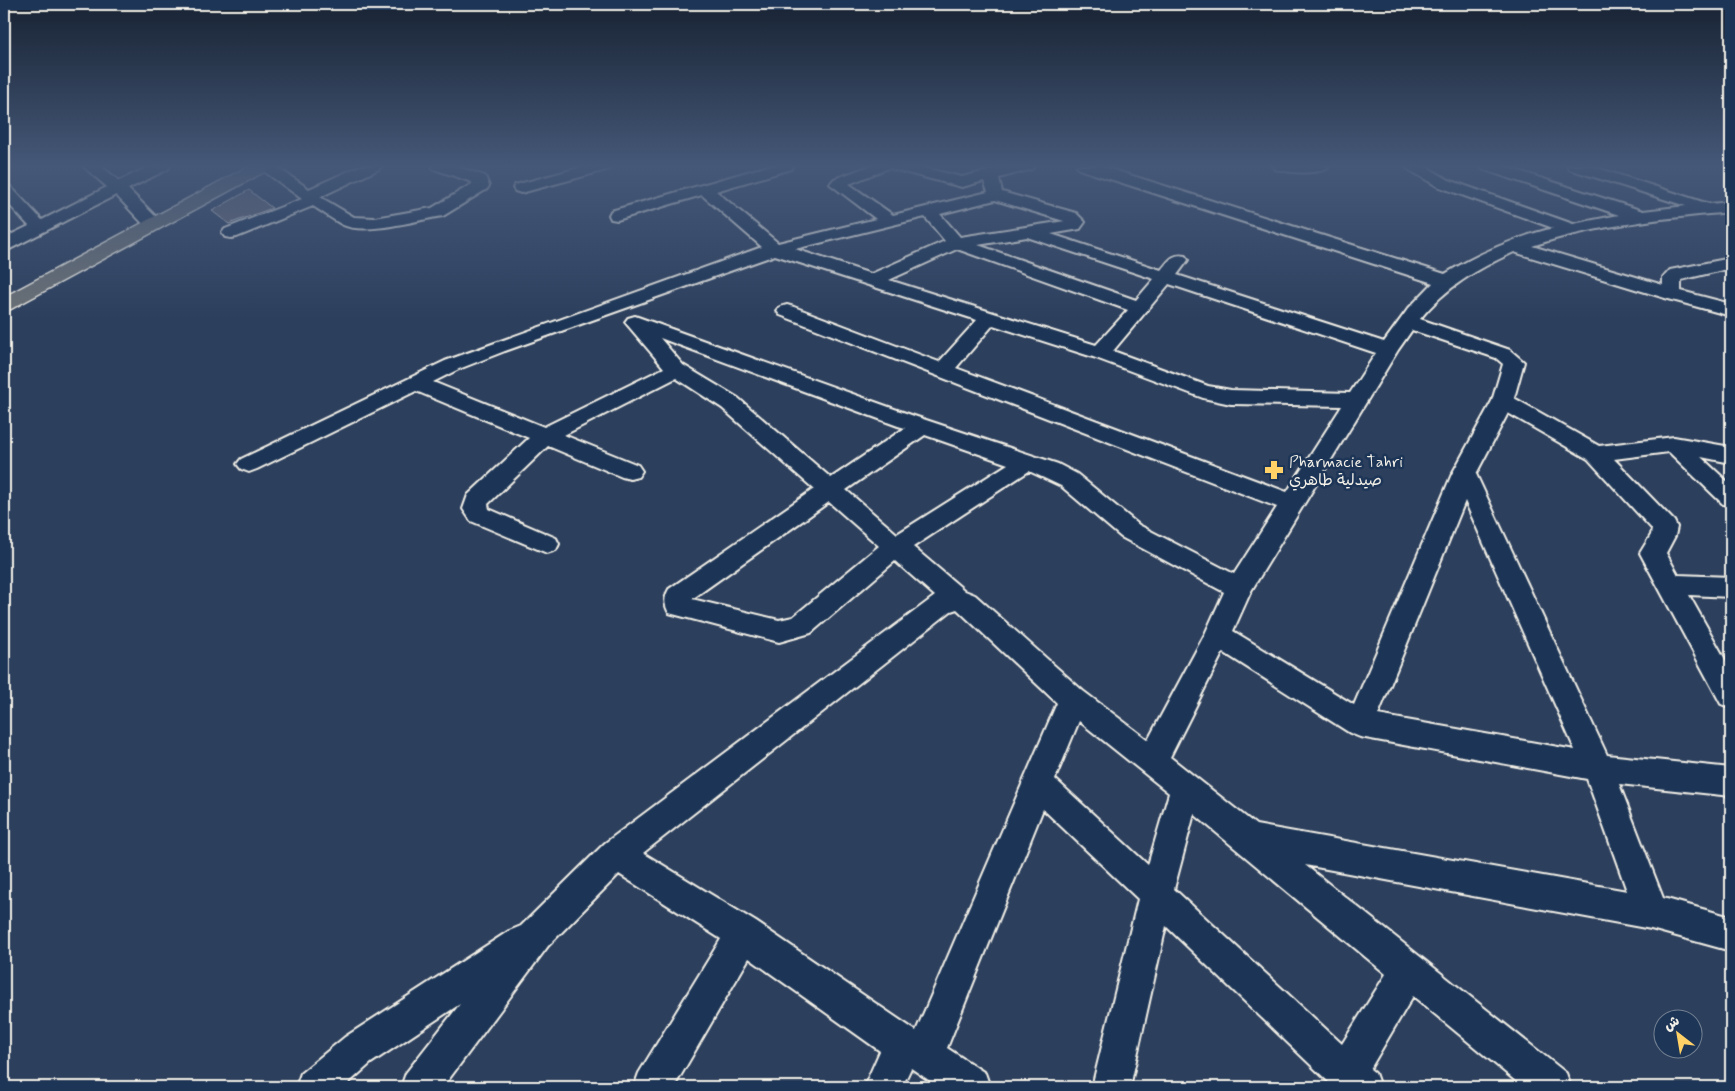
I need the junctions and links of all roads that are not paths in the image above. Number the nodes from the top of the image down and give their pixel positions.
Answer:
1 (30, 217) edge
2 (59, 217) edge
3 (147, 217) edge
4 (167, 217) edge
5 (267, 217) edge
6 (342, 217) edge
7 (409, 217) edge
8 (737, 217) edge
9 (884, 217) edge
10 (908, 217) edge
11 (934, 217) edge
12 (1070, 217) edge
13 (1245, 217) edge
14 (1537, 217) edge
15 (1644, 217) edge
16 (890, 221) junction
17 (154, 224) junction
18 (39, 227) junction
19 (1571, 229) junction
20 (1025, 231) junction
21 (230, 233) dead end
22 (956, 243) junction
23 (4, 245) edge
24 (1513, 246) junction
25 (775, 249) junction
26 (1180, 260) dead end
27 (1731, 263) edge
28 (1167, 277) junction
29 (873, 280) junction
30 (1447, 281) junction
31 (1672, 294) junction
32 (7, 301) edge
33 (615, 305) junction
34 (1140, 308) junction
35 (1731, 310) edge
36 (787, 311) dead end
37 (989, 318) junction
38 (635, 322) junction
39 (1408, 322) junction
40 (1388, 350) junction
41 (1100, 353) junction
42 (676, 368) junction
43 (943, 370) junction
44 (416, 383) junction
45 (1356, 400) junction
46 (1503, 401) junction
47 (922, 427) junction
48 (545, 436) junction
49 (1674, 444) junction
50 (1596, 454) junction
51 (1731, 455) edge
52 (1027, 462) junction
53 (249, 464) dead end
54 (630, 471) dead end
55 (1464, 474) junction
56 (831, 490) junction
57 (1731, 498) edge
58 (1291, 503) junction
59 (547, 544) dead end
60 (896, 546) junction
61 (1670, 584) junction
62 (1731, 587) edge
63 (1239, 588) junction
64 (956, 599) junction
65 (1218, 635) junction
66 (1731, 696) edge
67 (1073, 700) junction
68 (1360, 724) junction
69 (1154, 761) junction
70 (1598, 768) junction
71 (1731, 782) edge
72 (1038, 783) junction
73 (1186, 788) junction
74 (1250, 840) junction
75 (616, 854) junction
76 (1156, 895) junction
77 (1651, 912) junction
78 (536, 934) junction
79 (744, 934) junction
80 (1731, 934) edge
81 (1409, 970) junction
82 (914, 1050) junction
83 (1353, 1080) edge
84 (315, 1087) edge
85 (420, 1087) edge
86 (653, 1087) edge
87 (883, 1087) edge
88 (971, 1087) edge
89 (1111, 1087) edge
90 (1552, 1087) edge

1 - 18 street
2 - 18 street
3 - 17 street
4 - 17 main road
5 - 21 street
6 - 7 street
8 - 25 street
9 - 16 street
10 - 16 street
11 - 22 street
12 - 20 street
13 - 30 street
14 - 19 street
15 - 19 street
16 - 25 street
17 - 32 main road
18 - 23 street
19 - 24 street
20 - 22 street
20 - 28 street
22 - 29 street
22 - 34 street
24 - 30 street
24 - 31 street
25 - 29 street
25 - 33 street
26 - 28 street
27 - 31 street
28 - 34 street
28 - 40 street
29 - 37 street
30 - 39 street
31 - 35 street
33 - 38 street
33 - 44 street
34 - 41 street
36 - 43 street
37 - 41 street
37 - 43 street
38 - 42 street
38 - 47 street
39 - 40 street
39 - 46 street
40 - 45 street
41 - 45 street
42 - 48 street
42 - 56 street
43 - 58 street
44 - 48 street
44 - 53 street
45 - 58 street
46 - 50 street
46 - 55 street
47 - 52 street
47 - 56 street
48 - 54 street
48 - 59 street
49 - 50 street
49 - 51 street
49 - 57 street
50 - 61 street
52 - 60 street
52 - 63 street
55 - 68 street
55 - 70 street
56 - 60 street
56 - 60 street
58 - 63 street
60 - 64 street
61 - 62 street
61 - 66 street
63 - 65 street
64 - 67 street
64 - 75 street
65 - 68 street
65 - 69 street
67 - 69 street
67 - 72 street
68 - 70 street
69 - 73 street
70 - 71 street
70 - 77 street
72 - 76 street
72 - 82 street
73 - 74 street
73 - 76 street
74 - 77 street
74 - 81 street
75 - 78 street
75 - 79 street
76 - 83 street
76 - 89 street
77 - 80 street
78 - 84 street
78 - 85 street
79 - 82 street
79 - 86 street
81 - 83 street
81 - 90 street
82 - 87 street
82 - 88 street

